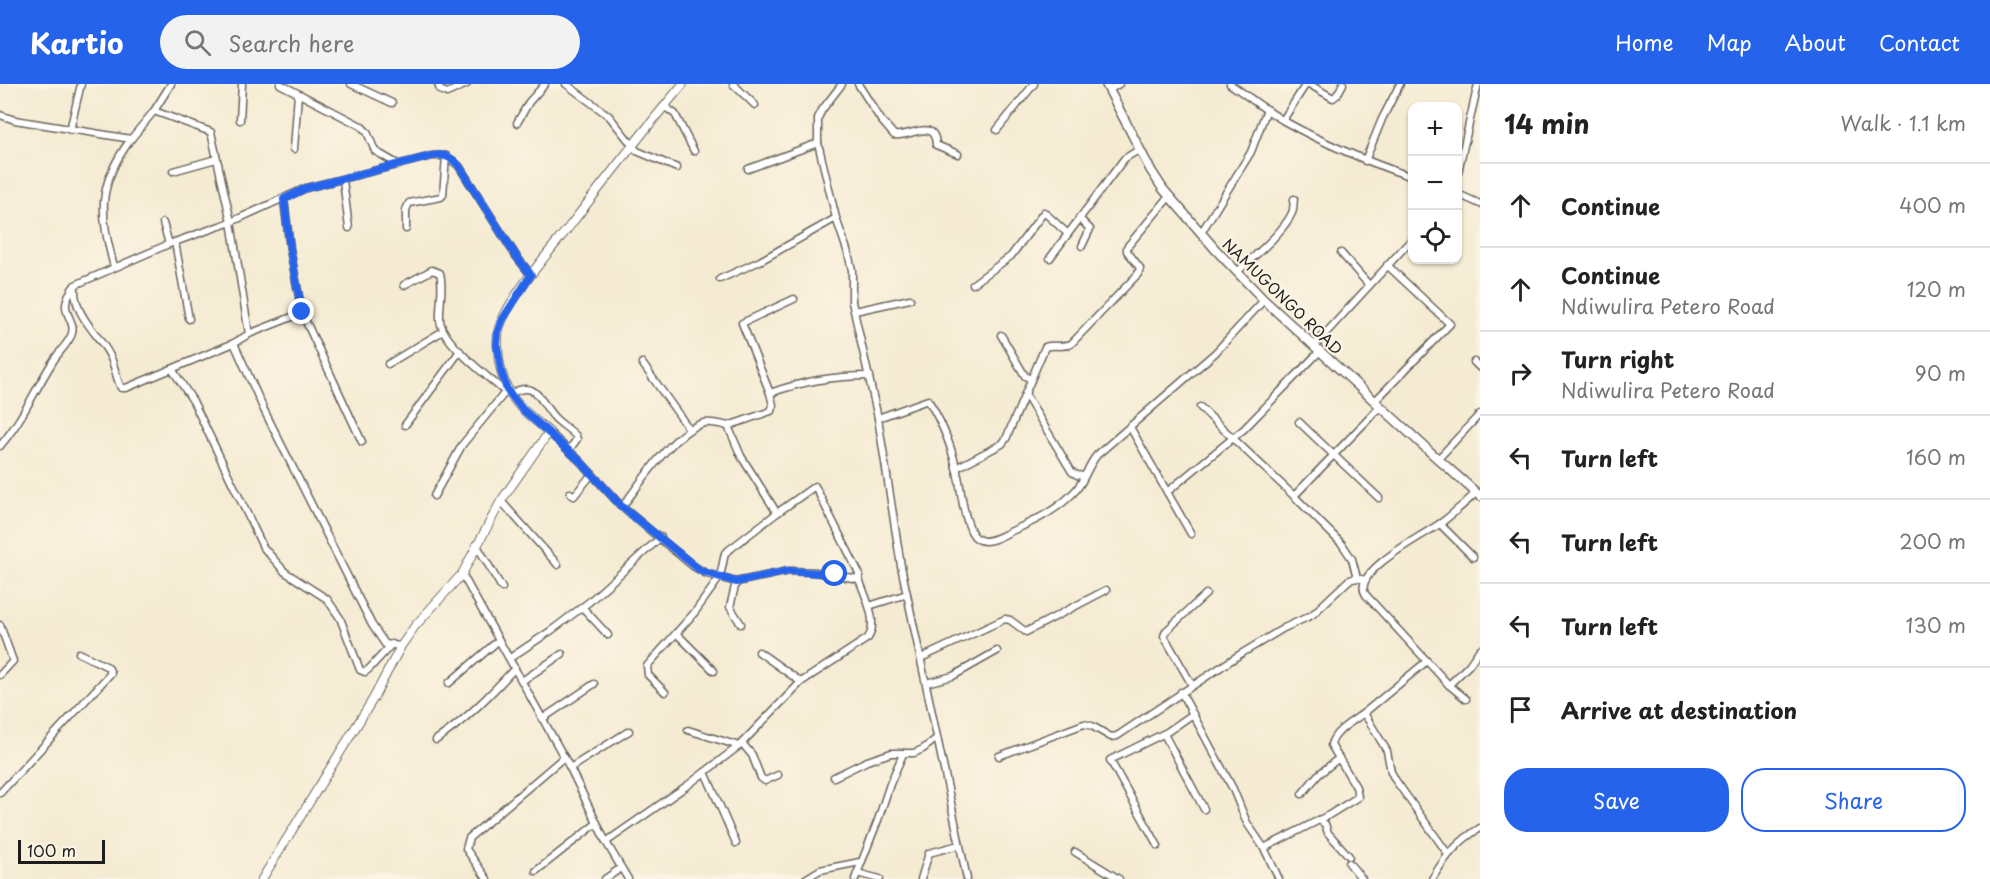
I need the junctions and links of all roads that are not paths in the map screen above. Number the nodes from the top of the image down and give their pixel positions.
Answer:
1 (81, 84) edge
2 (171, 84) edge
3 (242, 84) edge
4 (280, 84) edge
5 (351, 84) edge
6 (438, 84) edge
7 (466, 84) edge
8 (545, 84) edge
9 (566, 84) edge
10 (683, 84) edge
11 (733, 84) edge
12 (842, 84) edge
13 (858, 84) edge
14 (1034, 84) edge
15 (1119, 84) edge
16 (1230, 84) edge
17 (1307, 84) edge
18 (1343, 84) edge
19 (1400, 84) edge
20 (1477, 84) edge
21 (288, 86) edge
22 (1107, 87) edge
23 (298, 94) junction
24 (392, 103) dead end
25 (754, 105) dead end
26 (664, 106) junction
27 (1267, 109) junction
28 (153, 111) junction
29 (0, 115) edge
30 (240, 120) dead end
31 (1283, 120) junction
32 (517, 123) dead end
33 (70, 130) junction
34 (997, 130) dead end
35 (131, 139) junction
36 (818, 143) junction
37 (632, 147) junction
38 (294, 149) dead end
39 (1140, 149) junction
40 (694, 151) dead end
41 (958, 154) dead end
42 (446, 156) junction
43 (1461, 156) edge
44 (216, 159) junction
45 (1365, 161) junction
46 (399, 165) junction
47 (677, 168) dead end
48 (748, 169) dead end
49 (173, 171) dead end
50 (1408, 174) edge
51 (343, 180) junction
52 (1462, 196) edge
53 (1169, 197) junction
54 (284, 199) junction
55 (1294, 199) dead end
56 (1480, 204) edge
57 (836, 218) junction
58 (1079, 218) junction
59 (231, 222) junction
60 (163, 223) dead end
61 (349, 228) dead end
62 (406, 229) dead end
63 (1201, 233) junction
64 (1068, 234) junction
65 (172, 243) junction
66 (1408, 244) edge
67 (1082, 246) dead end
68 (1341, 253) dead end
69 (1050, 258) dead end
70 (1387, 265) junction
71 (114, 267) junction
72 (1237, 272) junction
73 (531, 275) junction
74 (720, 279) dead end
75 (973, 284) dead end
76 (75, 285) junction
77 (404, 285) dead end
78 (1369, 285) junction
79 (794, 299) dead end
80 (910, 299) dead end
81 (1264, 300) junction
82 (855, 311) junction
83 (302, 312) junction
84 (189, 319) dead end
85 (443, 331) junction
86 (249, 334) junction
87 (1001, 335) dead end
88 (234, 344) junction
89 (1317, 348) junction
90 (460, 351) junction
91 (1474, 362) dead end
92 (642, 363) dead end
93 (388, 364) dead end
94 (1480, 368) edge
95 (172, 369) junction
96 (870, 376) junction
97 (1031, 379) junction
98 (507, 392) junction
99 (770, 393) junction
100 (1025, 394) junction
101 (1378, 404) junction
102 (1200, 407) dead end
103 (1480, 414) edge
104 (878, 417) junction
105 (1299, 422) dead end
106 (405, 425) dead end
107 (728, 426) junction
108 (1130, 427) junction
109 (689, 429) junction
110 (549, 432) junction
111 (1233, 439) junction
112 (362, 442) dead end
113 (0, 446) edge
114 (569, 450) junction
115 (1334, 454) junction
116 (1438, 459) junction
117 (956, 468) junction
118 (592, 474) junction
119 (1083, 476) junction
120 (1167, 492) junction
121 (570, 493) dead end
122 (1478, 494) edge
123 (434, 496) dead end
124 (1294, 496) junction
125 (1379, 498) dead end
126 (501, 501) junction
127 (622, 507) junction
128 (777, 513) junction
129 (1440, 524) junction
130 (1191, 534) dead end
131 (661, 537) junction
132 (476, 544) junction
133 (1473, 557) dead end
134 (558, 565) dead end
135 (462, 573) junction
136 (720, 577) junction
137 (1357, 578) junction
138 (859, 579) junction
139 (1365, 580) junction
140 (736, 582) junction
141 (502, 588) dead end
142 (1106, 590) dead end
143 (907, 594) junction
144 (1206, 594) dead end
145 (869, 606) junction
146 (582, 607) junction
147 (741, 624) dead end
148 (0, 625) edge
149 (676, 633) junction
150 (608, 635) dead end
151 (499, 640) junction
152 (392, 644) junction
153 (400, 646) junction
154 (1480, 649) edge
155 (997, 651) dead end
156 (759, 652) dead end
157 (80, 653) dead end
158 (562, 654) dead end
159 (510, 658) junction
160 (921, 658) junction
161 (1427, 661) junction
162 (515, 668) junction
163 (714, 671) dead end
164 (0, 675) edge
165 (522, 681) junction
166 (801, 682) junction
167 (449, 683) dead end
168 (594, 684) dead end
169 (926, 684) junction
170 (1192, 685) junction
171 (1449, 685) junction
172 (1181, 692) junction
173 (665, 693) dead end
174 (1466, 699) dead end
175 (1364, 712) junction
176 (1193, 714) junction
177 (542, 719) junction
178 (688, 730) dead end
179 (629, 731) dead end
180 (1164, 734) junction
181 (937, 738) junction
182 (436, 740) dead end
183 (740, 744) junction
184 (903, 754) junction
185 (999, 756) dead end
186 (564, 757) junction
187 (1339, 758) junction
188 (570, 768) junction
189 (705, 772) junction
190 (778, 775) dead end
191 (834, 777) dead end
192 (0, 793) edge
193 (1302, 794) dead end
194 (1204, 809) dead end
195 (1319, 820) junction
196 (597, 823) junction
197 (1480, 828) edge
198 (606, 842) junction
199 (736, 843) dead end
200 (959, 845) junction
201 (1158, 846) dead end
202 (1264, 848) junction
203 (1075, 852) dead end
204 (1448, 854) junction
205 (860, 862) junction
206 (621, 868) junction
207 (536, 871) dead end
208 (856, 876) edge
209 (262, 879) edge
210 (487, 879) edge
211 (605, 879) edge
212 (628, 879) edge
213 (805, 879) edge
214 (879, 879) edge
215 (921, 879) edge
216 (967, 879) edge
217 (1119, 879) edge
218 (1280, 879) edge
219 (1362, 879) edge
220 (1432, 879) edge

1 - 33 street
2 - 28 street
3 - 30 street
4 - 21 street
5 - 24 street
6 - 7 street
8 - 32 street
9 - 37 street
10 - 26 street
11 - 25 street
12 - 36 street
13 - 41 street
14 - 34 street
15 - 22 street
16 - 27 street
17 - 18 street
17 - 31 street
19 - 45 street
20 - 43 street
21 - 23 street
22 - 39 main road, NAMUGONGO ROAD
23 - 38 street
23 - 46 street
26 - 37 street
26 - 40 street
27 - 31 street
27 - 63 street
28 - 35 street
28 - 44 street
29 - 33 street
31 - 45 street
33 - 35 street
35 - 71 street
36 - 48 street
36 - 57 street
37 - 47 street
37 - 73 street
39 - 53 main road, NAMUGONGO ROAD
39 - 58 street
42 - 46 street
42 - 62 street
42 - 73 street
44 - 49 street
44 - 59 street
45 - 50 street
46 - 51 street
51 - 54 street
51 - 61 street
52 - 56 street
53 - 63 main road, NAMUGONGO ROAD
53 - 97 street
54 - 59 street
54 - 83 street
55 - 72 street
57 - 74 street
57 - 82 street
58 - 64 street
58 - 67 street
59 - 65 street
59 - 86 street
60 - 65 street
63 - 72 main road, NAMUGONGO ROAD
64 - 69 street
64 - 75 street
65 - 71 street
65 - 84 street
66 - 70 street
68 - 78 street
70 - 78 street
70 - 101 street
71 - 76 street
72 - 81 main road, NAMUGONGO ROAD
73 - 98 street
76 - 95 street
76 - 113 street
77 - 85 street
78 - 89 street
79 - 99 street
80 - 82 street
81 - 89 main road, NAMUGONGO ROAD
81 - 108 street
82 - 96 street
83 - 86 street
83 - 112 street
85 - 90 street
85 - 93 street
86 - 88 street
87 - 97 street
88 - 95 street
88 - 152 street
89 - 101 main road, NAMUGONGO ROAD
89 - 111 street
90 - 98 street
90 - 106 street
91 - 94 street
92 - 109 street
95 - 152 street
96 - 99 street
96 - 104 street
97 - 100 street
98 - 110 street
98 - 114 street
98 - 123 street
99 - 107 street
100 - 117 street
100 - 119 street
101 - 115 street
101 - 116 main road, NAMUGONGO ROAD
102 - 111 street
103 - 116 street
104 - 117 street
104 - 143 street
105 - 115 street
107 - 109 street
107 - 128 street
108 - 119 street
108 - 120 street
109 - 127 street
110 - 114 street
110 - 126 street
111 - 120 street
111 - 124 street
114 - 118 street
115 - 124 street
115 - 125 street
116 - 122 main road, NAMUGONGO ROAD
117 - 119 street
118 - 121 street
118 - 127 street
120 - 130 street
122 - 129 street
124 - 137 street
126 - 132 street
126 - 134 street
127 - 131 street
128 - 136 street
128 - 138 street
129 - 133 street
129 - 139 street
131 - 136 street
131 - 146 street
132 - 135 street
132 - 141 street
135 - 151 street
135 - 153 street
136 - 140 street
136 - 149 street
137 - 139 street
137 - 170 street
138 - 140 street
138 - 145 street
139 - 161 street
140 - 147 street
142 - 160 street
143 - 145 street
143 - 160 street
144 - 170 street
145 - 166 street
146 - 150 street
146 - 159 street
148 - 164 street
149 - 163 street
149 - 173 street
151 - 159 street
151 - 167 street
152 - 153 street
153 - 209 street
154 - 171 street
155 - 169 street
156 - 166 street
157 - 192 street
158 - 165 street
159 - 162 street
160 - 169 street
161 - 171 street
161 - 175 street
162 - 165 street
162 - 182 street
165 - 177 street
166 - 183 street
168 - 177 street
169 - 181 street
170 - 172 street
171 - 174 street
172 - 176 street
172 - 185 street
175 - 187 street
175 - 204 street
176 - 180 street
176 - 202 street
177 - 186 street
178 - 183 street
179 - 188 street
180 - 194 street
180 - 201 street
181 - 184 street
181 - 200 street
183 - 189 street
183 - 190 street
184 - 191 street
184 - 205 street
186 - 188 street
186 - 210 street
187 - 193 street
187 - 195 street
188 - 196 street
189 - 198 street
189 - 199 street
195 - 202 street
195 - 219 street
196 - 198 street
196 - 207 street
197 - 204 street
198 - 206 street
200 - 215 street
200 - 216 street
202 - 218 street
203 - 217 street
204 - 220 street
205 - 208 street
205 - 213 street
206 - 211 street
206 - 212 street
208 - 214 street

